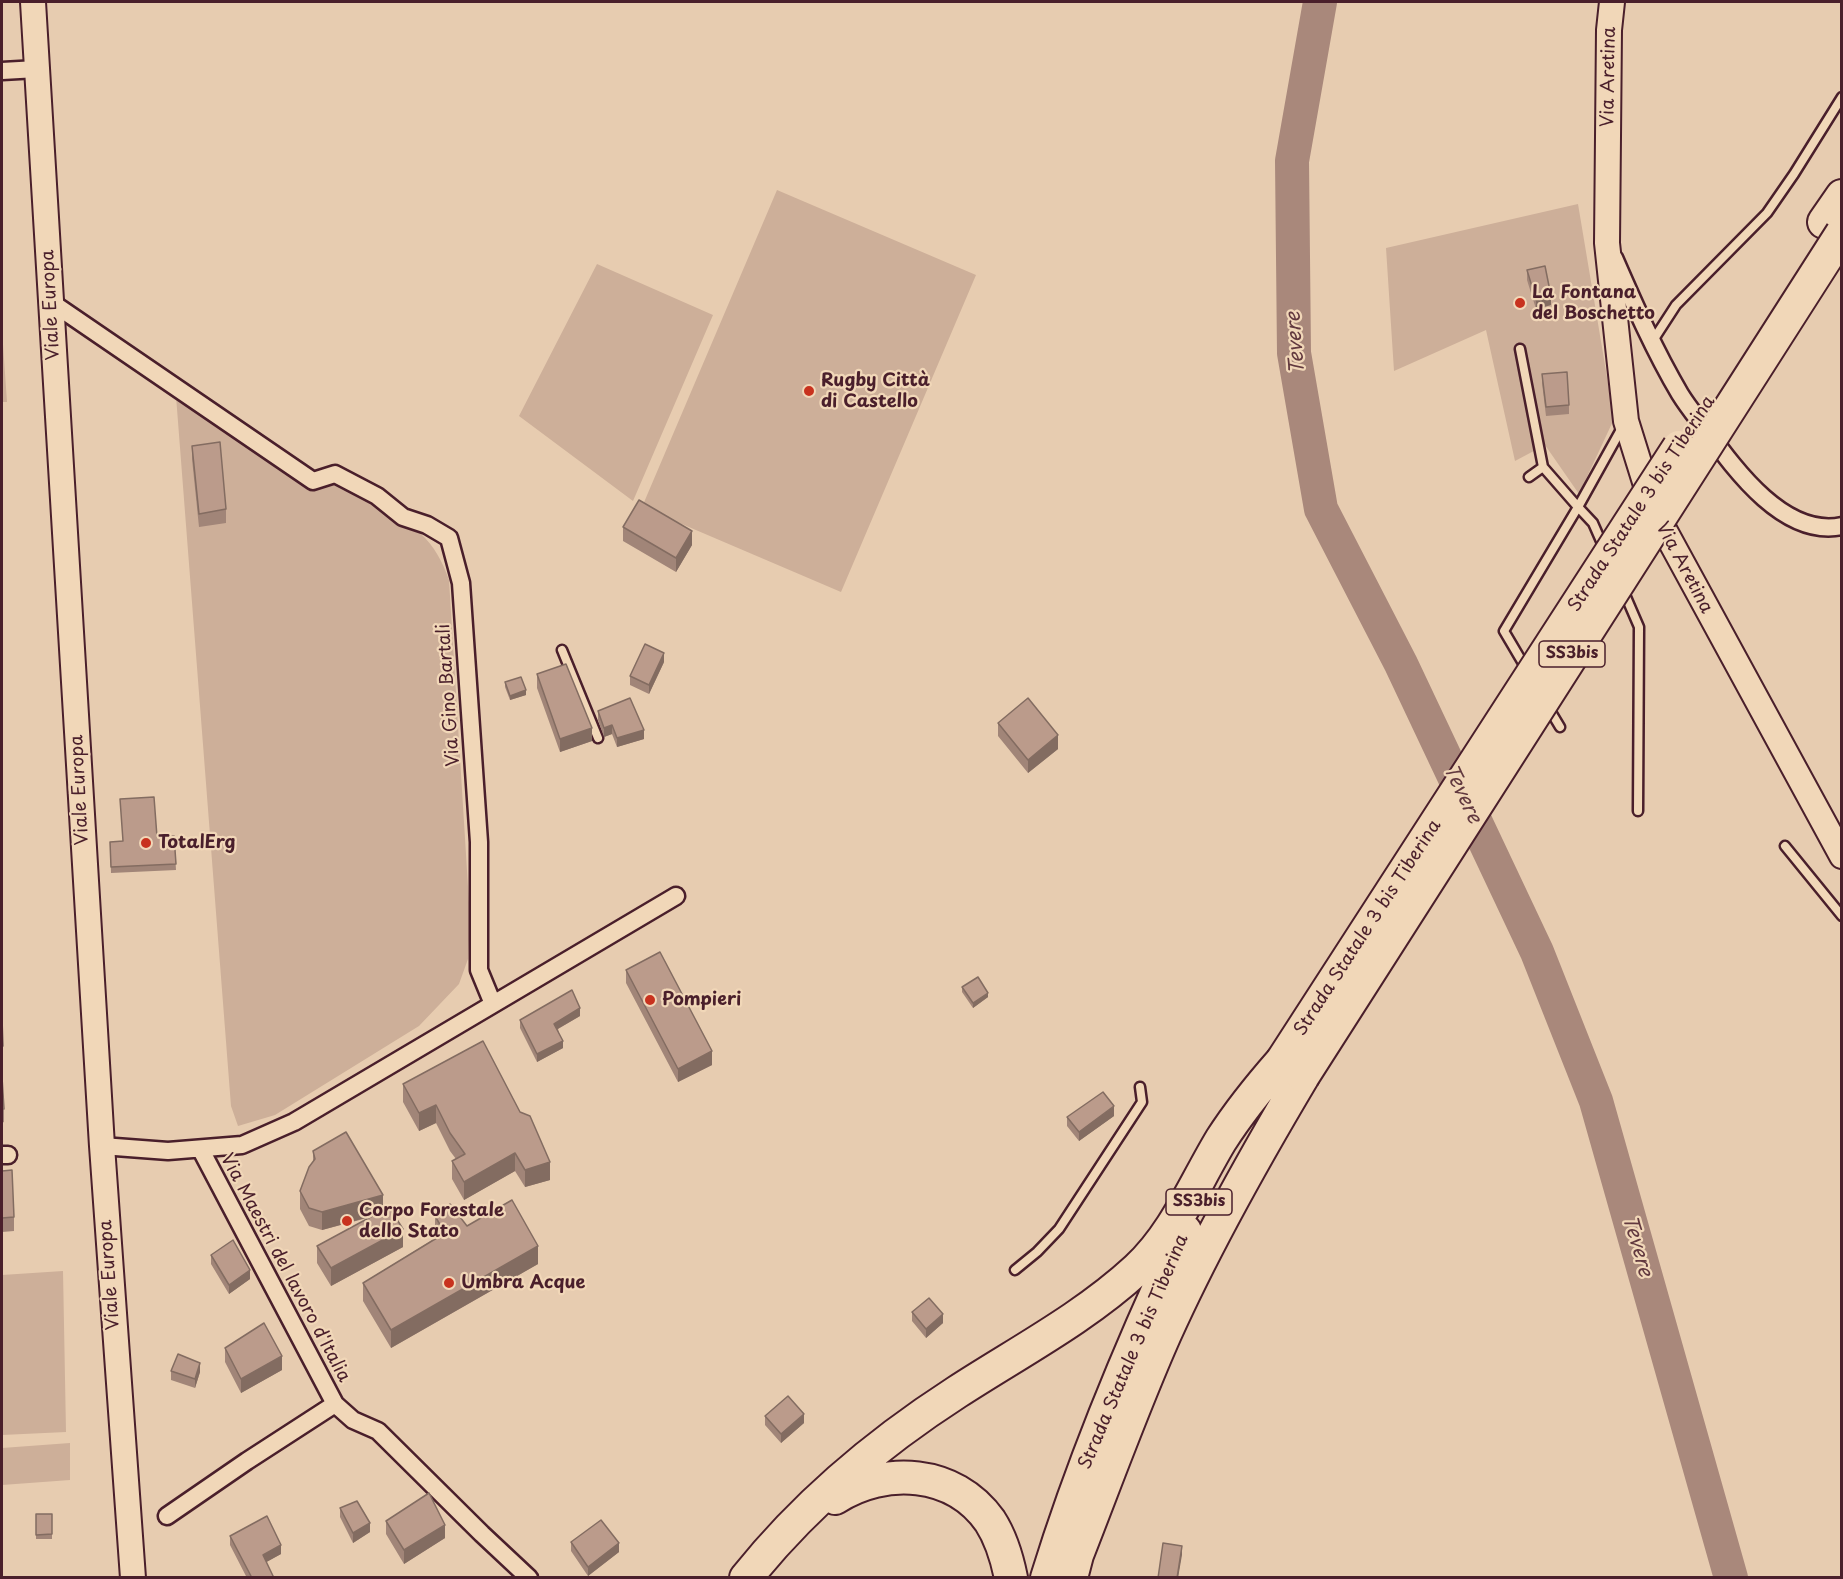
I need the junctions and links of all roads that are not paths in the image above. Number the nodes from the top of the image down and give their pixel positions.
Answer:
1 (33, 2) edge
2 (1612, 2) edge
3 (37, 69) junction
4 (2, 71) edge
5 (1842, 97) edge
6 (1842, 195) edge
7 (1833, 228) edge
8 (1607, 243) junction
9 (51, 302) junction
10 (1651, 342) junction
11 (1520, 350) dead end
12 (1626, 421) junction
13 (1543, 467) junction
14 (1530, 477) dead end
15 (1578, 507) junction
16 (1842, 526) edge
17 (1611, 565) dead end
18 (1616, 575) dead end
19 (562, 650) dead end
20 (1560, 727) dead end
21 (598, 738) dead end
22 (1638, 811) dead end
23 (1785, 846) dead end
24 (1842, 856) edge
25 (676, 896) dead end
26 (1842, 916) edge
27 (493, 1004) junction
28 (1292, 1068) junction
29 (1140, 1087) dead end
30 (102, 1146) junction
31 (201, 1150) junction
32 (1015, 1270) dead end
33 (1142, 1356) junction
34 (335, 1404) junction
35 (167, 1516) dead end
36 (797, 1522) junction
37 (1074, 1570) edge
38 (133, 1578) edge
39 (529, 1578) edge
40 (746, 1578) edge
41 (1011, 1578) edge
42 (1047, 1578) edge

1 - 3 main road, Viale Europa
2 - 8 main road, Via Aretina
3 - 4 street
3 - 9 main road, Viale Europa
5 - 10 lane
6 - 7 highway, Strada Statale 3 bis Tiberina / SS3bis
7 - 28 highway, Strada Statale 3 bis Tiberina / SS3bis, bridge
8 - 10 street
8 - 12 main road, Via Aretina
9 - 27 street, Via Gino Bartali
9 - 30 main road, Viale Europa
10 - 16 street
11 - 13 lane
12 - 15 lane
12 - 24 main road, Via Aretina
13 - 14 lane
13 - 15 lane
15 - 17 lane
15 - 20 lane
18 - 22 lane
19 - 21 lane
23 - 26 lane
25 - 27 street
27 - 31 street
28 - 33 highway, Strada Statale 3 bis Tiberina / SS3bis
28 - 36 highway
29 - 32 lane
30 - 31 street
30 - 38 main road, Viale Europa
31 - 34 street, Via Maestri del lavoro d'Italia
33 - 37 highway, Strada Statale 3 bis Tiberina / SS3bis
33 - 42 highway, Strada Statale 3 bis Tiberina / SS3bis
34 - 35 street, Via Maestri del lavoro d'Italia
34 - 39 street, Via Maestri del lavoro d'Italia
36 - 40 highway
36 - 41 highway

